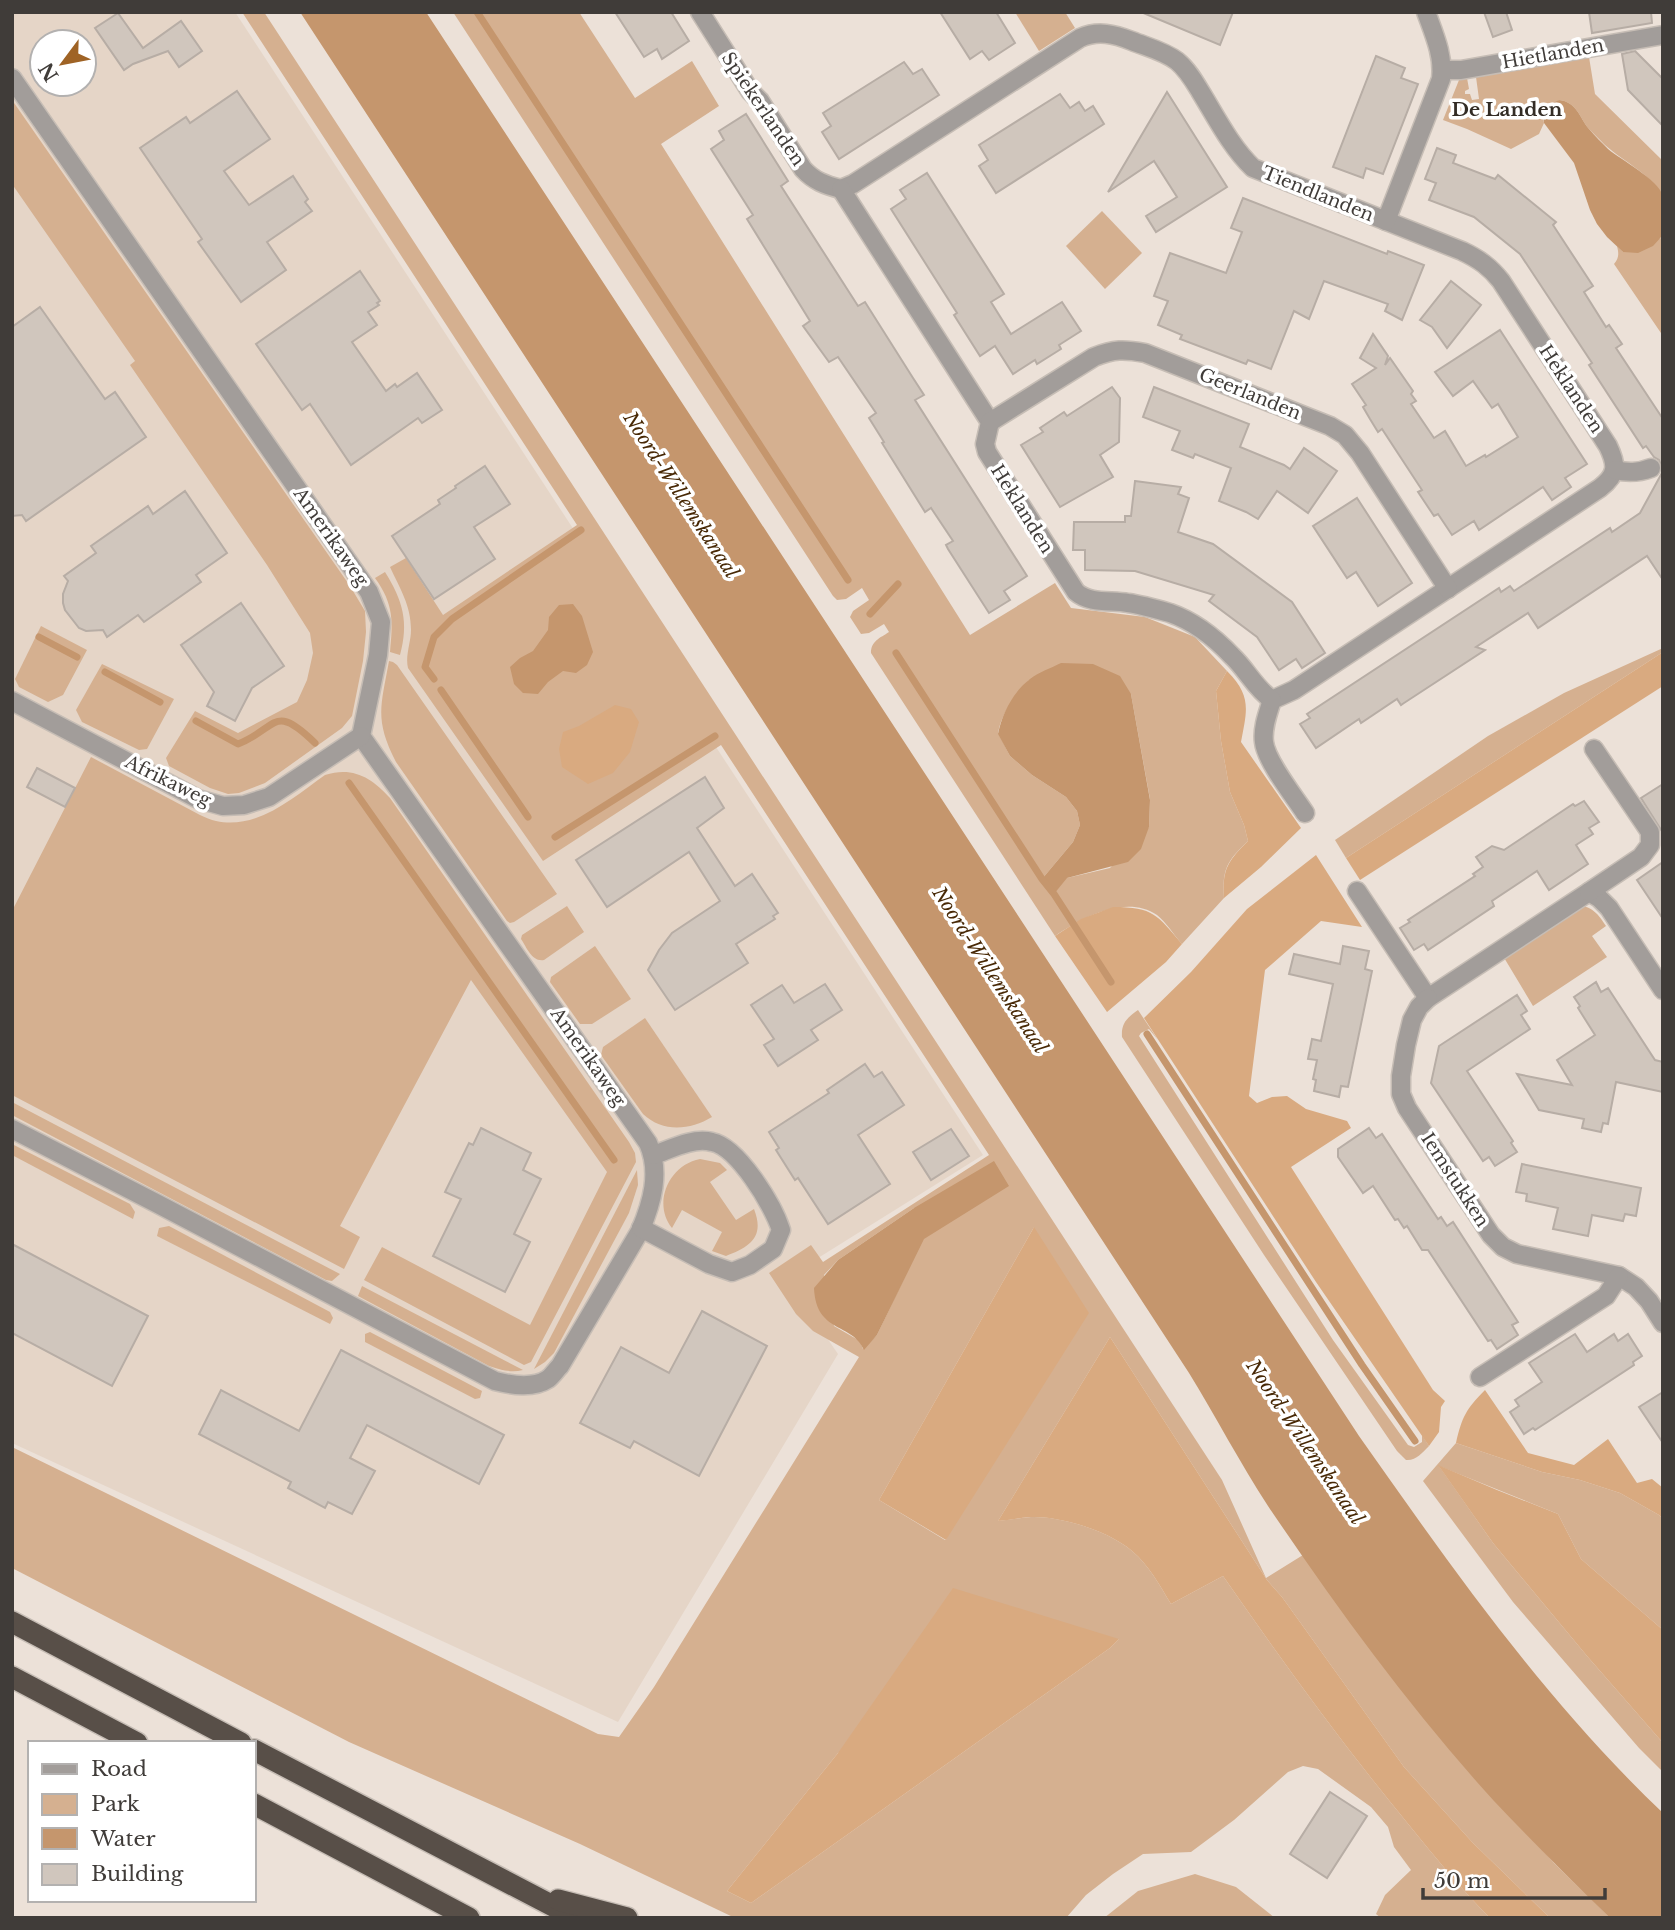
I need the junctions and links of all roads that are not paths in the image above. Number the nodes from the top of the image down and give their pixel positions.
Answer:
1 (700, 12) edge
2 (1426, 12) edge
3 (1663, 34) edge
4 (1442, 70) junction
5 (12, 78) edge
6 (841, 190) junction
7 (1386, 221) junction
8 (990, 422) junction
9 (1651, 468) dead end
10 (1615, 470) junction
11 (1448, 589) junction
12 (1272, 700) junction
13 (12, 701) edge
14 (360, 737) junction
15 (1594, 749) dead end
16 (1305, 813) dead end
17 (1357, 891) dead end
18 (1589, 892) junction
19 (1663, 990) edge
20 (1428, 999) junction
21 (12, 1129) edge
22 (654, 1155) junction
23 (641, 1228) junction
24 (1619, 1276) junction
25 (1663, 1323) edge
26 (1480, 1377) dead end
27 (12, 1622) edge
28 (12, 1677) edge
29 (133, 1741) edge
30 (237, 1741) edge
31 (256, 1751) edge
32 (256, 1805) edge
33 (522, 1891) junction
34 (469, 1918) edge
35 (576, 1918) edge
36 (627, 1918) edge

1 - 6 street, Spiekerlanden
2 - 4 street, Tiendlanden
3 - 4 street, Hietlanden
4 - 7 street, Tiendlanden
5 - 14 street, Amerikaweg
6 - 7 street, Tiendlanden
6 - 8 street
7 - 10 street, Heklanden
8 - 11 street, Geerlanden
8 - 12 street, Heklanden
9 - 10 street
10 - 11 street
11 - 12 street
12 - 16 street
13 - 14 street, Afrikaweg
14 - 22 street, Amerikaweg
15 - 18 street, Iemstukken
17 - 20 street
18 - 19 street
18 - 20 street, Iemstukken
20 - 24 street, Iemstukken
21 - 23 street
22 - 23 street
22 - 23 street
24 - 25 street, Iemstukken
24 - 26 street
27 - 30 highway
28 - 29 highway
31 - 33 highway
32 - 34 highway
33 - 35 highway
33 - 36 highway

